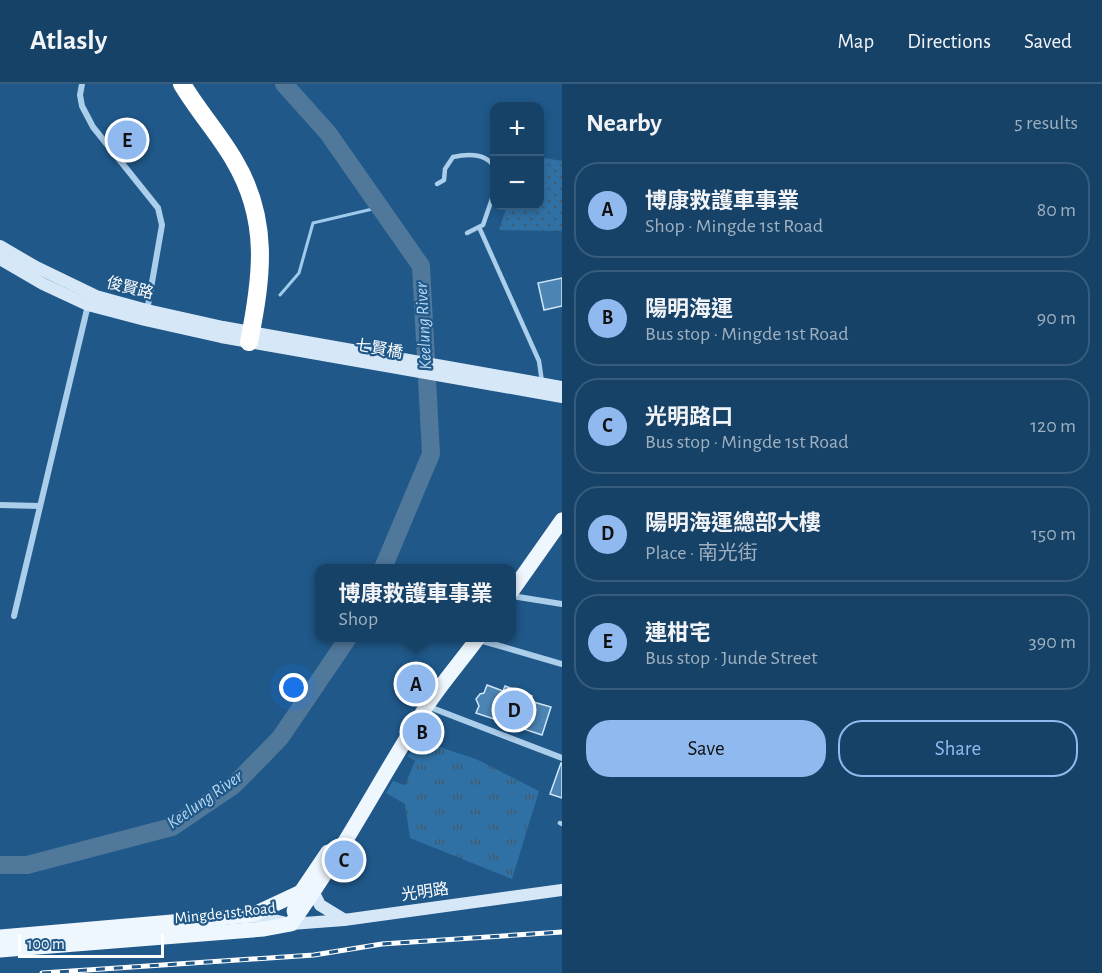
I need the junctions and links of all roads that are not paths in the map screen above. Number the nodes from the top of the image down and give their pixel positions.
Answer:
1 (82, 84) edge
2 (182, 84) edge
3 (490, 161) edge
4 (437, 184) dead end
5 (490, 207) edge
6 (479, 227) junction
7 (467, 233) dead end
8 (0, 246) edge
9 (0, 259) edge
10 (89, 300) junction
11 (146, 315) junction
12 (255, 334) junction
13 (562, 387) edge
14 (535, 388) junction
15 (562, 397) edge
16 (0, 505) edge
17 (40, 506) junction
18 (562, 507) edge
19 (560, 527) edge
20 (516, 568) edge
21 (516, 586) edge
22 (516, 597) edge
23 (562, 604) edge
24 (14, 616) dead end
25 (471, 642) edge
26 (488, 642) edge
27 (562, 664) edge
28 (423, 704) junction
29 (562, 758) edge
30 (562, 890) edge
31 (308, 893) junction
32 (252, 915) junction
33 (344, 920) junction
34 (291, 924) junction
35 (0, 937) edge
36 (0, 950) edge

1 - 11 street
2 - 12 highway
3 - 4 lane
5 - 6 lane
6 - 7 lane
6 - 14 lane
8 - 10 street, 俊賢路
9 - 10 street, 俊賢路
10 - 11 street, 俊賢路
10 - 17 street
11 - 12 street, 俊賢路
12 - 14 street, 七賢橋
13 - 14 street
14 - 15 street
16 - 17 street
17 - 24 street
18 - 20 main road
19 - 21 main road
22 - 23 street
25 - 28 main road
26 - 27 street
28 - 29 street
28 - 31 main road
30 - 33 street, 光明路
31 - 32 main road, Mingde 1st Road
31 - 33 street
31 - 34 main road
32 - 34 street, 光明路
32 - 35 main road, Mingde 1st Road
33 - 34 street, 光明路
34 - 36 main road, Mingde 1st Road

